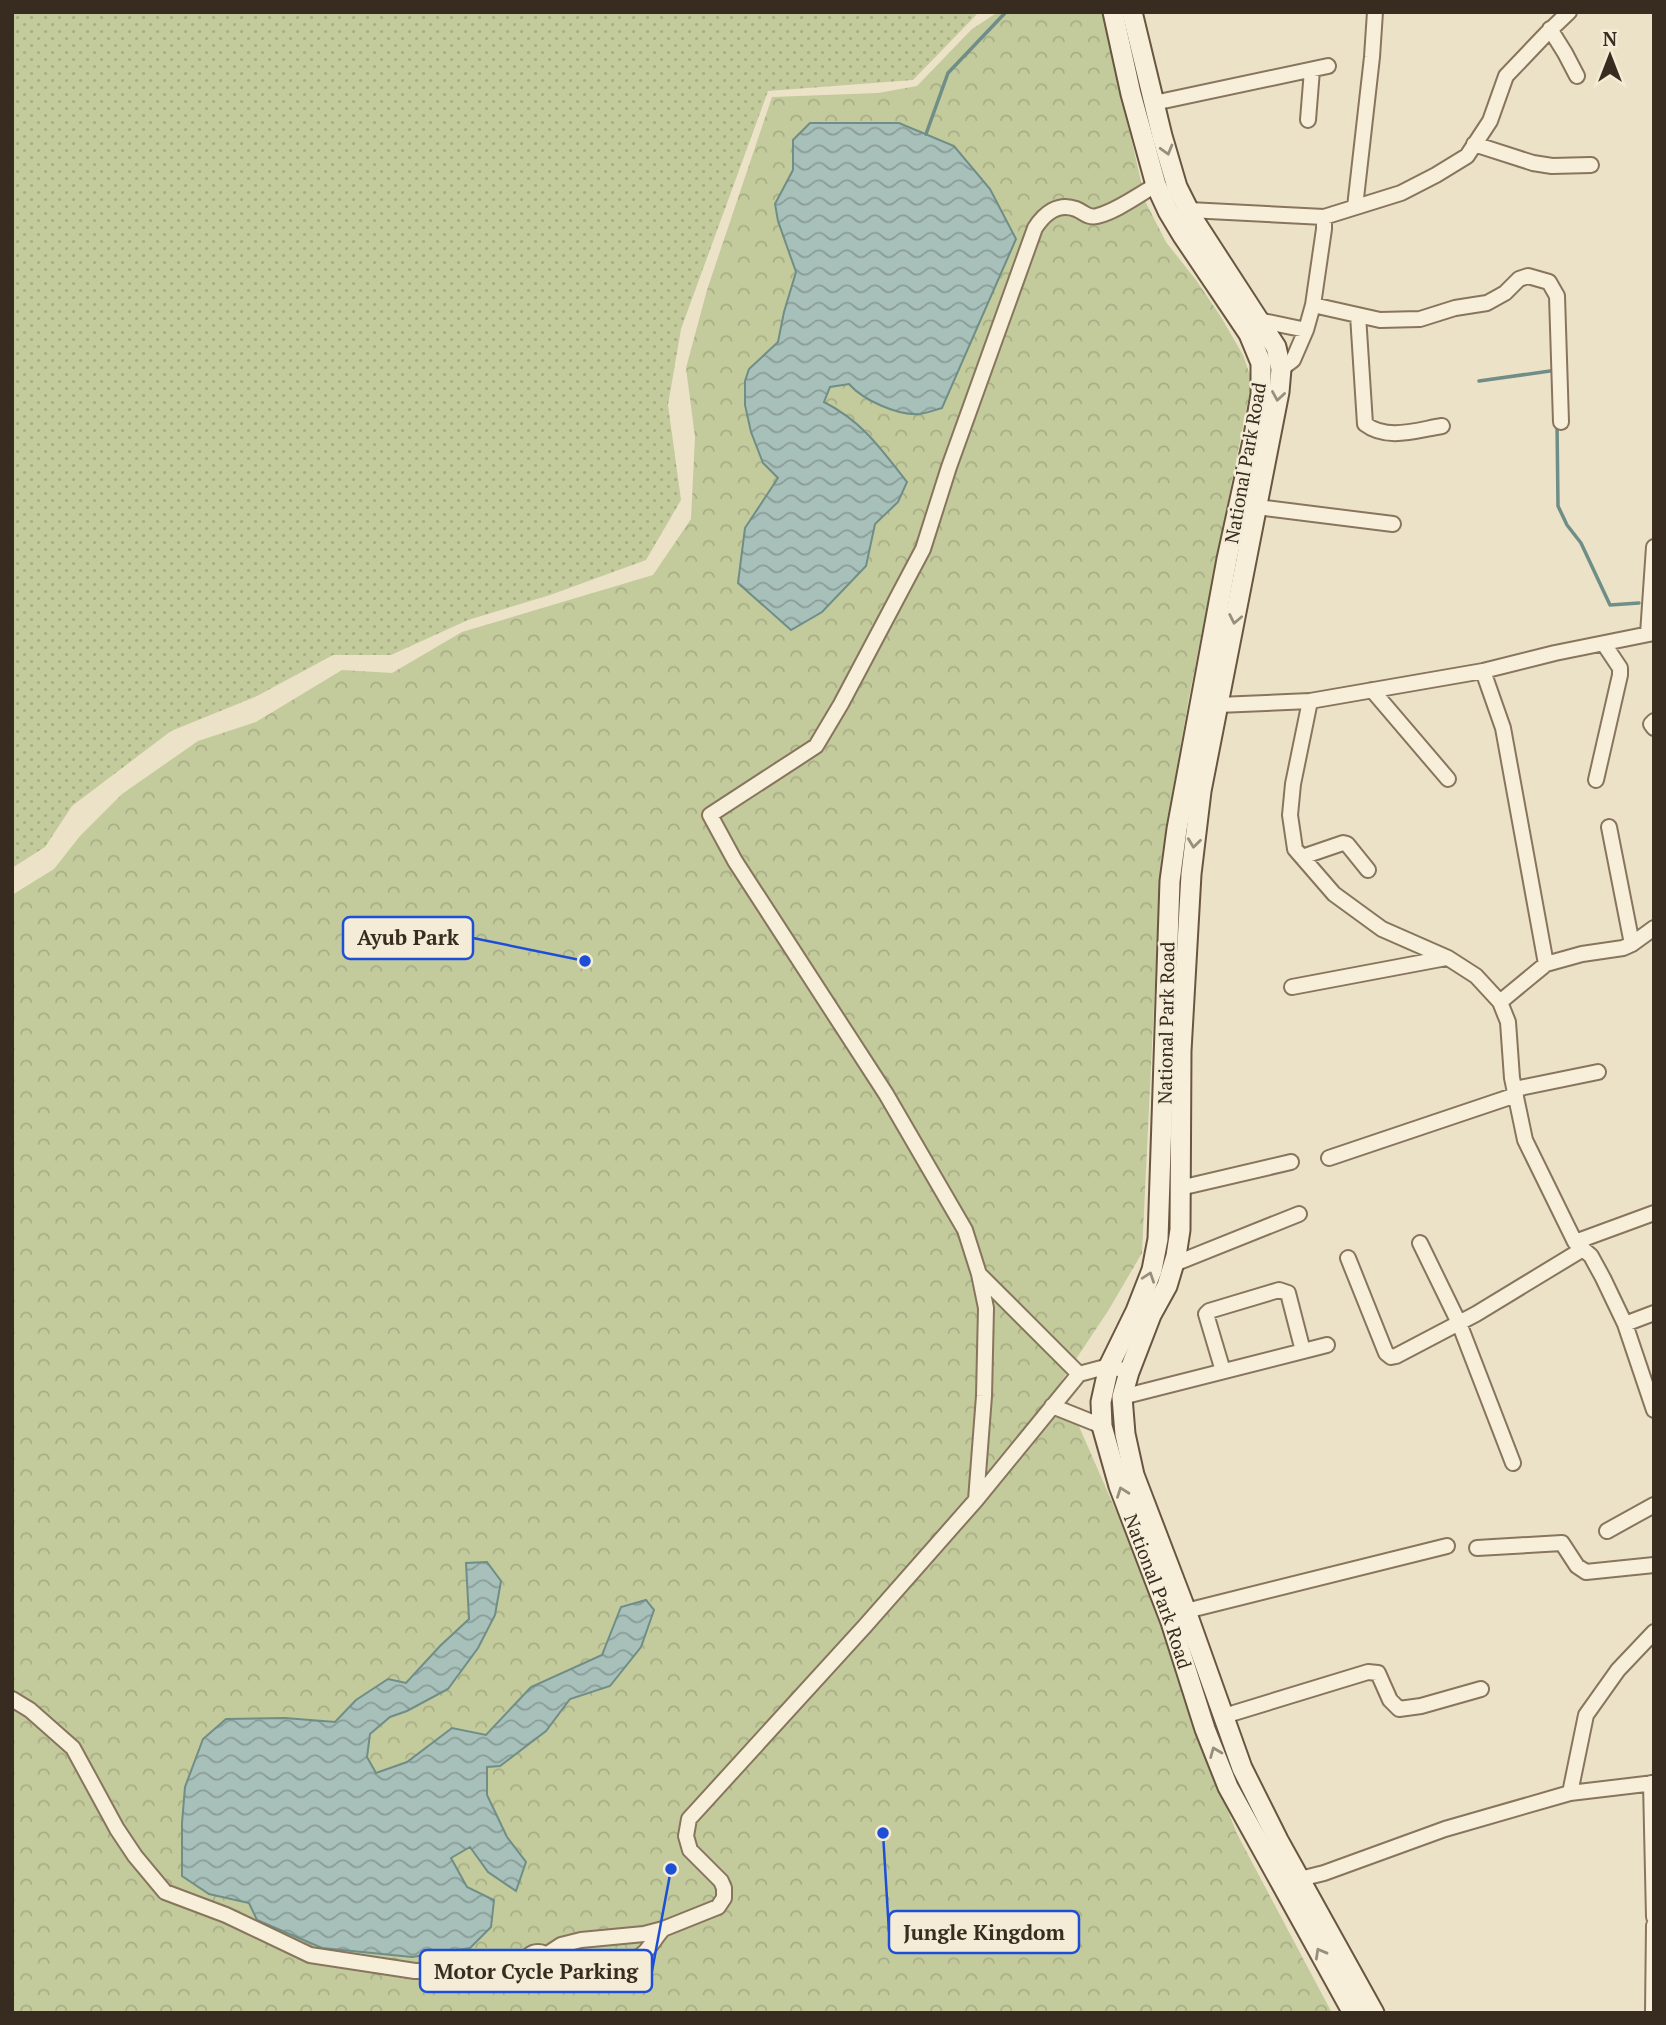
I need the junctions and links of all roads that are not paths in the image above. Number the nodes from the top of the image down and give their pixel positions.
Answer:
1 (1113, 12) edge
2 (1132, 12) edge
3 (1375, 12) edge
4 (1569, 12) edge
5 (1550, 30) junction
6 (1328, 66) dead end
7 (1312, 70) junction
8 (1577, 76) dead end
9 (1154, 103) junction
10 (1308, 120) dead end
11 (1474, 144) junction
12 (1591, 166) dead end
13 (1156, 185) junction
14 (1355, 208) junction
15 (1189, 210) junction
16 (1324, 217) junction
17 (1313, 305) junction
18 (1358, 314) junction
19 (1258, 320) junction
20 (1306, 330) junction
21 (1281, 369) junction
22 (1561, 422) dead end
23 (1442, 426) dead end
24 (1257, 507) junction
25 (1393, 524) dead end
26 (1242, 535) junction
27 (1653, 557) edge
28 (1651, 634) edge
29 (1604, 643) junction
30 (1483, 671) junction
31 (1372, 690) junction
32 (1310, 701) junction
33 (1218, 705) junction
34 (1654, 721) edge
35 (1654, 728) edge
36 (1448, 779) dead end
37 (1596, 780) dead end
38 (1609, 827) dead end
39 (1302, 857) junction
40 (1368, 870) dead end
41 (1179, 905) junction
42 (1654, 928) edge
43 (1632, 944) junction
44 (1447, 957) junction
45 (1546, 964) junction
46 (1292, 987) dead end
47 (1500, 1002) junction
48 (1598, 1072) dead end
49 (1515, 1092) junction
50 (1329, 1158) dead end
51 (1291, 1162) dead end
52 (1180, 1188) junction
53 (1654, 1213) edge
54 (1299, 1214) dead end
55 (1420, 1242) dead end
56 (1579, 1245) junction
57 (1348, 1258) dead end
58 (1174, 1264) junction
59 (979, 1274) junction
60 (1654, 1313) edge
61 (1459, 1323) junction
62 (1625, 1324) junction
63 (1327, 1345) dead end
64 (1303, 1351) junction
65 (1109, 1366) junction
66 (1223, 1371) junction
67 (1129, 1372) junction
68 (1079, 1374) junction
69 (1122, 1397) junction
70 (1052, 1406) junction
71 (1654, 1410) edge
72 (1102, 1426) junction
73 (1513, 1463) dead end
74 (979, 1468) junction
75 (997, 1473) junction
76 (976, 1500) junction
77 (1654, 1505) edge
78 (1607, 1531) dead end
79 (1447, 1546) dead end
80 (1477, 1548) dead end
81 (1654, 1565) edge
82 (1186, 1611) junction
83 (1654, 1632) edge
84 (1481, 1689) dead end
85 (12, 1699) edge
86 (1224, 1716) junction
87 (1652, 1783) edge
88 (1570, 1793) junction
89 (1300, 1879) junction
90 (1654, 1917) edge
91 (1654, 1925) edge
92 (663, 1928) junction
93 (548, 1962) junction
94 (525, 1967) junction
95 (1353, 2013) edge
96 (1374, 2013) edge
97 (1653, 2013) edge

1 - 13 main road, National Park Road
2 - 9 main road, National Park Road
3 - 14 street
4 - 5 street
5 - 8 street
5 - 11 street
6 - 7 street
7 - 9 street
7 - 10 street
9 -> 15 main road, National Park Road
11 - 12 street
11 - 14 street
13 - 26 main road, National Park Road
13 - 59 street
14 - 16 street
15 - 16 street
15 - 19 main road, National Park Road
16 - 17 street
17 - 18 street
17 - 20 street
18 - 22 street
18 - 23 street
19 - 20 street
19 - 21 main road, National Park Road
20 - 21 street
21 -> 24 main road, National Park Road
24 - 25 street
24 - 26 main road, National Park Road
26 -> 33 main road, National Park Road
26 - 41 main road, National Park Road
27 - 28 street
28 - 29 street
29 - 30 street
29 - 37 street
30 - 31 street
30 - 45 street
31 - 32 street
31 - 36 street
32 - 33 street
32 - 39 street
33 -> 41 main road, National Park Road
34 - 35 street
38 - 43 street
39 - 40 street
39 - 44 street
41 - 52 main road, National Park Road
65 -> 41 main road, National Park Road
42 - 43 street
43 - 45 street
44 - 46 street
44 - 47 street
45 - 47 street
47 - 49 street
48 - 49 street
49 - 50 street
49 - 56 street
51 - 52 street
52 - 58 main road, National Park Road
53 - 56 street
54 - 58 street
55 - 61 street
56 - 61 street
56 - 62 street
57 - 61 street
58 - 67 main road, National Park Road
59 - 68 street
59 - 74 street
60 - 62 street
61 - 73 street
62 - 71 street
63 - 64 street
64 - 66 street
64 - 66 street
65 - 67 street
65 - 68 street
65 - 72 main road, National Park Road
66 - 69 street
67 - 69 main road, National Park Road
68 - 70 street
69 - 82 main road, National Park Road
70 - 72 street
70 - 75 street
95 -> 72 main road, National Park Road
74 - 75 street
74 - 76 street
75 - 76 street
76 - 92 street
77 - 78 street
79 - 82 street
80 - 81 street
82 - 86 main road, National Park Road
83 - 88 street
84 - 86 street
85 - 94 street
86 - 89 main road, National Park Road
87 - 88 street
87 - 90 street
88 - 89 street
89 - 96 main road, National Park Road
91 - 97 street
92 - 93 street
92 - 93 street
93 - 94 street
93 - 94 street

